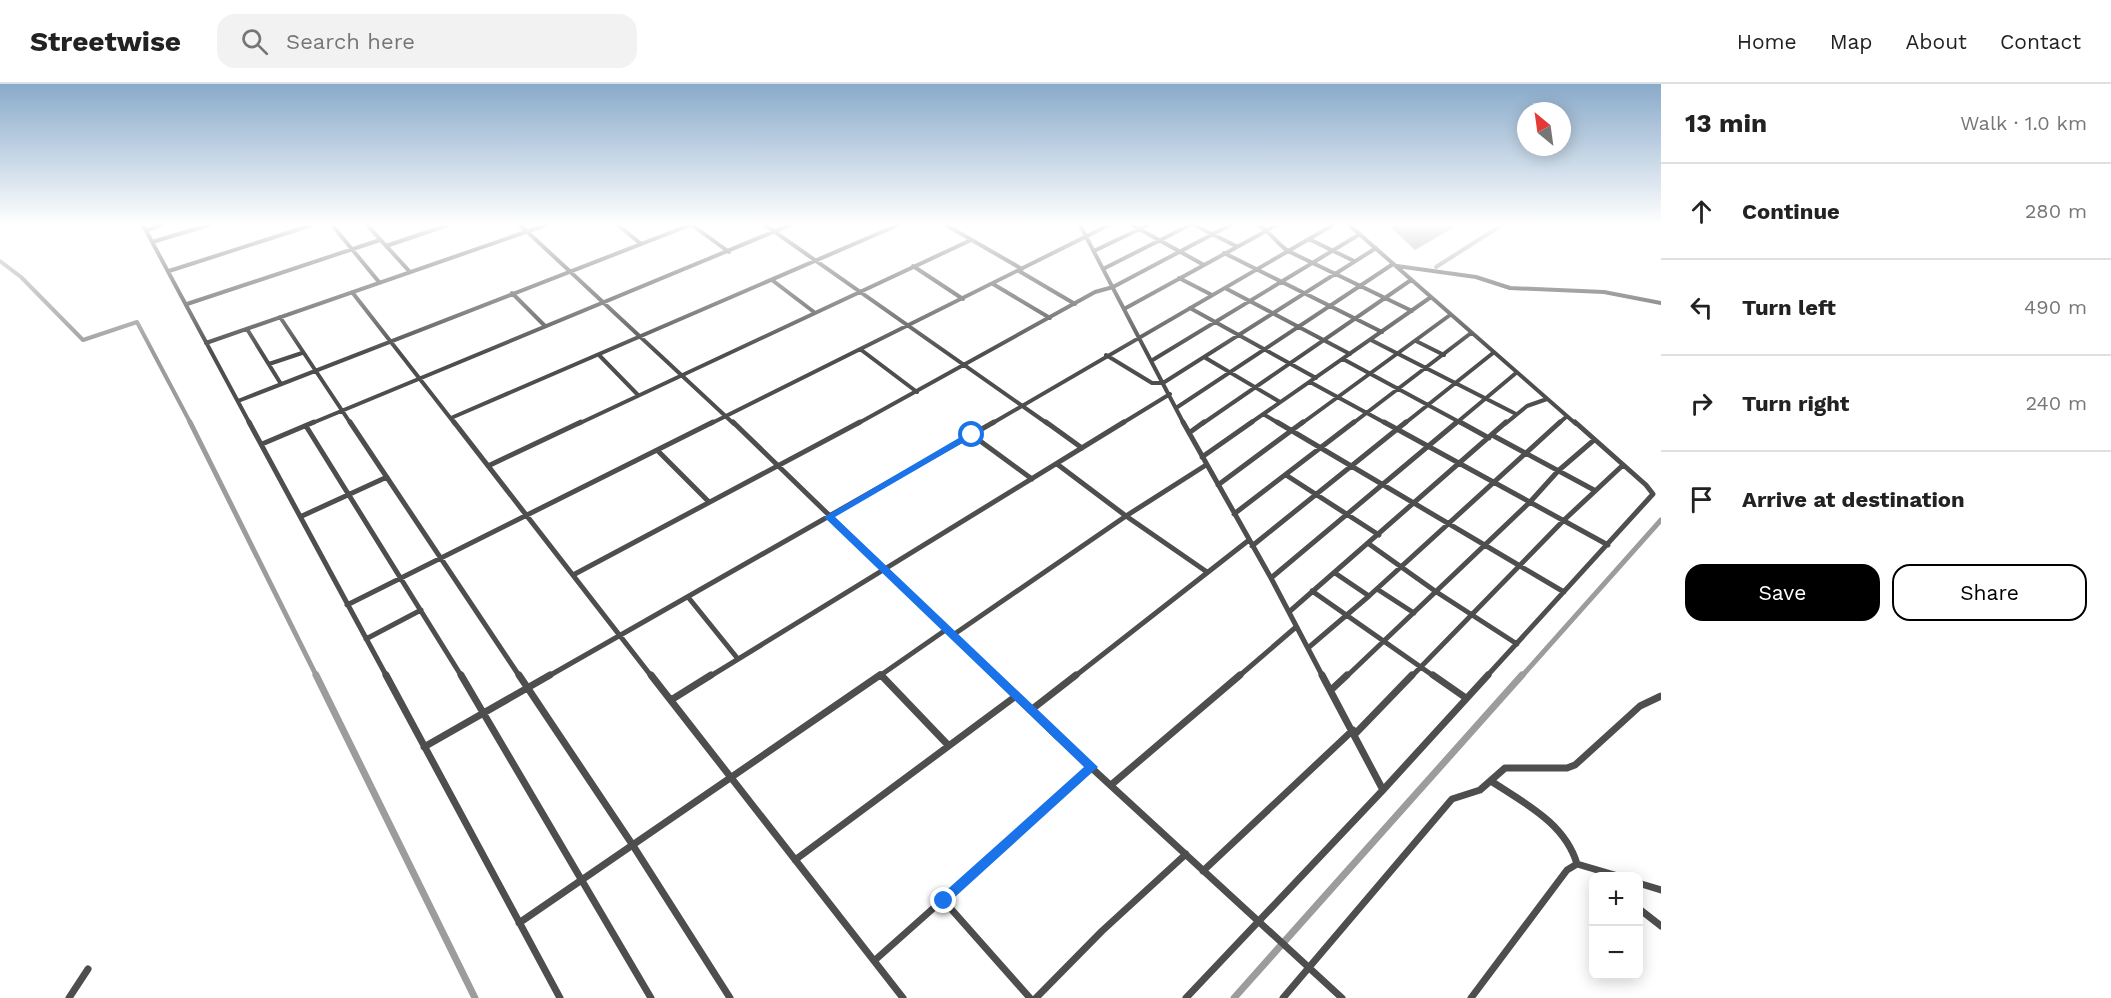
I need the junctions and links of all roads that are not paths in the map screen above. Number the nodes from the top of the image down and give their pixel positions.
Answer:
1 (167, 268) edge
2 (182, 268) edge
3 (296, 268) edge
4 (367, 268) edge
5 (406, 268) edge
6 (422, 268) edge
7 (565, 268) edge
8 (581, 268) edge
9 (690, 268) edge
10 (799, 268) edge
11 (826, 268) edge
12 (910, 268) edge
13 (916, 268) edge
14 (1016, 268) edge
15 (1025, 268) edge
16 (1149, 268) edge
17 (1199, 268) edge
18 (1253, 268) edge
19 (1262, 268) edge
20 (1302, 268) edge
21 (1322, 268) edge
22 (1344, 268) edge
23 (1390, 268) edge
24 (1397, 268) edge
25 (1412, 268) edge
26 (1103, 269) edge
27 (1020, 270) junction
28 (1258, 270) junction
29 (169, 272) junction
30 (410, 272) junction
31 (570, 272) junction
32 (1335, 274) junction
33 (1179, 278) junction
34 (772, 280) junction
35 (1411, 280) junction
36 (1281, 281) junction
37 (379, 282) junction
38 (993, 284) junction
39 (1359, 286) junction
40 (1113, 287) junction
41 (1225, 288) junction
42 (352, 292) junction
43 (859, 292) junction
44 (512, 293) junction
45 (1306, 293) junction
46 (1212, 296) junction
47 (1431, 297) junction
48 (1385, 298) junction
49 (963, 299) junction
50 (1248, 300) junction
51 (603, 303) junction
52 (1661, 303) edge
53 (187, 304) junction
54 (1075, 304) junction
55 (1330, 306) junction
56 (1191, 308) junction
57 (1124, 309) junction
58 (1412, 310) junction
59 (814, 312) junction
60 (1274, 314) junction
61 (1450, 315) junction
62 (280, 317) junction
63 (1050, 318) junction
64 (1355, 318) junction
65 (1215, 322) junction
66 (545, 326) junction
67 (907, 326) junction
68 (1298, 327) junction
69 (247, 329) junction
70 (1382, 332) junction
71 (1471, 333) junction
72 (1238, 335) junction
73 (1138, 336) junction
74 (640, 338) junction
75 (390, 340) junction
76 (1324, 340) junction
77 (1371, 340) junction
78 (1416, 341) junction
79 (206, 343) junction
80 (1263, 348) junction
81 (860, 349) junction
82 (302, 353) junction
83 (1493, 353) junction
84 (1350, 354) junction
85 (1398, 354) junction
86 (599, 355) junction
87 (1106, 355) junction
88 (1444, 355) junction
89 (1204, 357) junction
90 (1343, 359) junction
91 (1151, 361) junction
92 (1288, 363) junction
93 (269, 364) junction
94 (965, 365) junction
95 (1426, 368) junction
96 (314, 372) junction
97 (1228, 372) junction
98 (1516, 373) junction
99 (1371, 374) junction
100 (680, 375) junction
101 (419, 378) junction
102 (1316, 378) junction
103 (1310, 382) junction
104 (1163, 383) junction
105 (1455, 383) junction
106 (281, 384) junction
107 (1254, 387) junction
108 (1399, 389) junction
109 (917, 392) junction
110 (1170, 394) junction
111 (638, 395) junction
112 (1338, 397) junction
113 (1484, 398) junction
114 (1547, 399) junction
115 (238, 400) junction
116 (1280, 402) junction
117 (1021, 405) junction
118 (1429, 405) junction
119 (1176, 408) junction
120 (340, 411) junction
121 (1368, 412) junction
122 (1263, 414) junction
123 (1515, 414) junction
124 (727, 417) junction
125 (1566, 417) junction
126 (451, 418) junction
127 (1459, 421) junction
128 (306, 426) junction
129 (1397, 429) junction
130 (1291, 431) junction
131 (1189, 433) junction
132 (972, 435) junction
133 (1491, 436) junction
134 (1594, 440) junction
135 (262, 444) junction
136 (1429, 447) junction
137 (1082, 448) junction
138 (1320, 448) junction
139 (658, 451) junction
140 (1525, 454) junction
141 (1202, 457) junction
142 (1057, 464) junction
143 (1460, 464) junction
144 (1206, 465) junction
145 (1350, 465) junction
146 (1623, 465) junction
147 (488, 466) junction
148 (776, 467) junction
149 (1558, 471) junction
150 (1286, 476) junction
151 (387, 477) junction
152 (1032, 479) junction
153 (1494, 483) junction
154 (1382, 484) junction
155 (1218, 485) junction
156 (1594, 490) junction
157 (349, 495) junction
158 (1316, 495) junction
159 (709, 502) junction
160 (1530, 502) junction
161 (1414, 504) junction
162 (1234, 514) junction
163 (1348, 515) junction
164 (302, 516) junction
165 (527, 516) junction
166 (1126, 516) junction
167 (829, 517) junction
168 (1563, 521) junction
169 (1448, 524) junction
170 (1379, 535) junction
171 (1251, 543) junction
172 (1369, 544) junction
173 (1484, 544) junction
174 (1608, 545) junction
175 (441, 558) junction
176 (1402, 566) junction
177 (1520, 566) junction
178 (885, 569) junction
179 (1207, 572) junction
180 (1335, 573) junction
181 (573, 575) junction
182 (1270, 578) junction
183 (401, 579) junction
184 (1377, 589) junction
185 (1312, 591) junction
186 (1435, 591) junction
187 (1564, 592) junction
188 (1369, 596) junction
189 (688, 597) junction
190 (346, 605) junction
191 (421, 610) junction
192 (1289, 612) junction
193 (1414, 613) junction
194 (1473, 615) junction
195 (1347, 616) junction
196 (1296, 627) junction
197 (947, 628) junction
198 (620, 635) junction
199 (953, 635) junction
200 (366, 639) junction
201 (1384, 642) junction
202 (1517, 644) junction
203 (1308, 648) junction
204 (738, 659) junction
205 (1421, 667) junction
206 (880, 674) junction
207 (527, 688) junction
208 (1331, 690) junction
209 (1016, 696) junction
210 (1661, 696) edge
211 (1466, 698) junction
212 (671, 700) junction
213 (1031, 710) junction
214 (484, 712) junction
215 (1354, 732) junction
216 (948, 745) junction
217 (424, 747) junction
218 (1092, 767) junction
219 (730, 777) junction
220 (1491, 781) junction
221 (1111, 785) junction
222 (1383, 790) junction
223 (632, 844) junction
224 (1186, 854) junction
225 (795, 860) junction
226 (1577, 864) junction
227 (1589, 867) junction
228 (1203, 871) junction
229 (1595, 872) edge
230 (1605, 872) edge
231 (582, 880) junction
232 (1643, 885) edge
233 (1661, 890) edge
234 (944, 901) junction
235 (1643, 912) edge
236 (1257, 921) junction
237 (519, 923) junction
238 (1661, 926) edge
239 (874, 961) junction
240 (1309, 968) junction
241 (87, 969) dead end
242 (728, 997) edge
243 (69, 998) edge
244 (560, 998) edge
245 (651, 998) edge
246 (903, 998) edge
247 (1030, 998) edge
248 (1036, 998) edge
249 (1186, 998) edge
250 (1283, 998) edge
251 (1342, 998) edge
252 (1471, 998) edge

1 - 29 street
2 - 29 street
3 - 53 street
4 - 37 street
5 - 30 street
6 - 30 street
7 - 31 street
8 - 31 street
9 - 51 street
10 - 34 street
11 - 43 street
12 - 43 street
13 - 49 street
14 - 27 street
15 - 27 street
16 - 40 street
17 - 33 street
18 - 28 street
19 - 28 street
20 - 36 street
21 - 32 street
22 - 32 street
23 - 39 street
24 - 35 street
25 - 52 street
26 - 40 street
27 - 38 street
27 - 54 street
28 - 36 street
28 - 41 street
29 - 53 street
30 - 37 street
31 - 44 street
31 - 51 street
32 - 39 street
32 - 45 street
33 - 46 street
33 - 57 street
34 - 59 street
34 - 74 street
35 - 47 street
35 - 48 street
36 - 45 street
36 - 50 street
37 - 42 street
38 - 49 street
38 - 63 street
39 - 48 street
39 - 55 street
40 - 54 street
40 - 57 street
41 - 46 street
41 - 50 street
42 - 62 street
42 - 75 street
43 - 59 street
43 - 67 street
44 - 66 street
44 - 75 street
45 - 55 street
45 - 60 street
46 - 56 street
47 - 58 street
47 - 61 street
48 - 58 street
48 - 64 street
49 - 67 street
50 - 60 street
50 - 65 street
51 - 66 street
51 - 74 street
53 - 79 street
54 - 63 street
55 - 64 street
55 - 68 street
56 - 65 street
56 - 73 street
57 - 73 street
58 - 70 street
59 - 100 street
60 - 68 street
60 - 72 street
61 - 71 street
61 - 78 street
62 - 69 street
62 - 82 street
63 - 94 street
64 - 70 street
64 - 76 street
65 - 72 street
65 - 91 street
66 - 101 street
67 - 81 street
67 - 94 street
68 - 76 street
68 - 80 street
69 - 79 street
69 - 93 street
70 - 77 street
71 - 83 street
71 - 88 street
72 - 80 street
72 - 89 street
73 - 87 street
73 - 91 street
74 - 86 street
74 - 100 street
75 - 96 street
75 - 101 street
76 - 84 street
76 - 92 street
77 - 84 street
77 - 85 street
78 - 85 street
78 - 88 street
79 - 115 street
80 - 92 street
80 - 97 street
81 - 109 street
81 - 124 street
82 - 93 street
82 - 96 street
83 - 98 street
83 - 105 street
84 - 90 street
85 - 95 street
85 - 99 street
86 - 111 street
86 - 126 street
87 - 104 street
87 - 117 street
88 - 95 street
89 - 97 street
89 - 104 street
90 - 99 street
90 - 102 street
91 - 104 street
92 - 102 street
92 - 107 street
93 - 106 street
94 - 109 street
94 - 117 street
95 - 105 street
95 - 108 street
96 - 106 street
96 - 120 street
97 - 107 street
97 - 119 street
98 - 113 street
98 - 114 street
99 - 108 street
99 - 112 street
100 - 111 street
100 - 124 street
101 - 120 street
101 - 126 street
102 - 103 street
103 - 112 street
103 - 116 street
104 - 110 street
105 - 113 street
105 - 118 street
106 - 115 street
107 - 116 street
107 - 131 street
108 - 118 street
108 - 121 street
109 - 148 street
110 - 119 street
110 - 137 street
111 - 147 street
112 - 121 street
112 - 130 street
113 - 123 street
113 - 127 street
114 - 123 street
114 - 125 street
115 - 135 street
116 - 122 street
117 - 132 street
117 - 137 street
118 - 127 street
118 - 129 street
119 - 131 street
120 - 128 street
120 - 151 street
121 - 129 street
121 - 138 street
122 - 130 street
122 - 141 street
123 - 133 street
124 - 139 street
124 - 148 street
125 - 134 street
125 - 140 street
126 - 147 street
127 - 133 street
127 - 136 street
128 - 135 street
128 - 157 street
129 - 136 street
129 - 145 street
130 - 138 street
130 - 155 street
131 - 141 street
132 - 152 street
132 - 167 street
133 - 140 street
133 - 143 street
134 - 146 street
134 - 149 street
135 - 164 street
136 - 143 street
136 - 154 street
137 - 142 street
138 - 145 street
138 - 150 street
139 - 159 street
139 - 165 street
140 - 149 street
140 - 153 street
141 - 144 street
142 - 152 street
142 - 166 street
143 - 153 street
143 - 161 street
144 - 155 street
144 - 166 street
145 - 154 street
145 - 158 street
146 - 156 street
146 - 174 street
147 - 165 street
148 - 159 street
148 - 167 street
149 - 156 street
149 - 160 street
150 - 158 street
150 - 162 street
151 - 157 street
151 - 175 street
152 - 178 street
153 - 160 street
153 - 169 street
154 - 161 street
154 - 163 street
155 - 162 street
156 - 168 street
157 - 164 street
157 - 183 street
158 - 163 street
158 - 171 street
159 - 181 street
160 - 168 street
160 - 173 street
161 - 169 street
161 - 170 street
162 - 171 street
163 - 170 street
163 - 182 street
164 - 190 street
165 - 175 street
165 - 181 street
166 - 179 street
166 - 199 street
167 - 178 street
167 - 189 street
168 - 174 street
168 - 177 street
169 - 173 street
169 - 176 street
170 - 172 street
171 - 179 street
171 - 182 street
172 - 176 street
172 - 180 street
173 - 177 street
173 - 186 street
174 - 187 street
175 - 183 street
175 - 207 street
176 - 184 street
176 - 186 street
177 - 187 street
177 - 194 street
178 - 197 street
178 - 204 street
179 - 213 street
180 - 185 street
180 - 188 street
181 - 198 street
182 - 192 street
183 - 190 street
183 - 191 street
184 - 188 street
184 - 193 street
185 - 192 street
185 - 195 street
186 - 193 street
186 - 194 street
187 - 202 street
188 - 195 street
189 - 198 street
189 - 204 street
190 - 200 street
191 - 200 street
191 - 214 street
192 - 196 street
193 - 201 street
194 - 202 street
194 - 205 street
195 - 201 street
195 - 203 street
196 - 203 street
196 - 221 street
197 - 199 street
197 - 206 street
198 - 207 street
198 - 212 street
199 - 209 street
200 - 217 street
201 - 205 street
201 - 208 street
202 - 211 street
203 - 208 street
204 - 212 street
205 - 211 street
205 - 215 street
206 - 216 street
206 - 219 street
207 - 214 street
207 - 223 street
208 - 215 street
209 - 213 street
209 - 216 street
210 - 220 street
211 - 222 street
212 - 219 street
213 - 218 street
214 - 217 street
214 - 231 street
215 - 222 street
215 - 228 street
216 - 225 street
217 - 237 street
218 - 221 street
218 - 234 street
219 - 223 street
219 - 225 street
220 - 226 street
220 - 240 street
221 - 224 street
222 - 236 street
223 - 231 street
223 - 242 street
224 - 228 street
224 - 248 street
225 - 239 street
226 - 227 street
226 - 252 street
227 - 229 street
227 - 230 street
228 - 236 street
231 - 237 street
231 - 245 street
232 - 233 street
234 - 239 street
234 - 247 street
235 - 238 street
236 - 240 street
236 - 249 street
237 - 244 street
239 - 246 street
240 - 250 street
240 - 251 street
241 - 243 street

